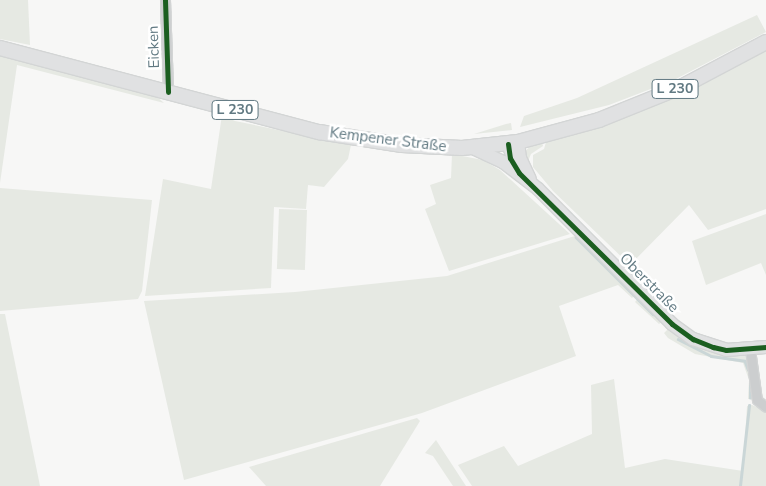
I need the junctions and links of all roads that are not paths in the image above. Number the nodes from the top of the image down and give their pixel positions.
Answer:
1 (165, 0) edge
2 (766, 42) edge
3 (0, 48) edge
4 (168, 92) junction
5 (513, 143) junction
6 (473, 148) junction
7 (519, 173) junction
8 (538, 189) junction
9 (766, 347) edge
10 (750, 349) junction
11 (766, 407) edge

1 - 4 street, Eicken
2 - 5 main road, Kempener Straße / L 230
3 - 4 main road, Kempener Straße / L 230
4 - 6 main road, Kempener Straße / L 230
5 - 6 main road, Kempener Straße / L 230
5 - 7 street
5 - 8 street
6 - 7 street
7 - 8 street
8 - 10 street, Oberstraße
9 - 10 street, Oberstraße
10 - 11 street

